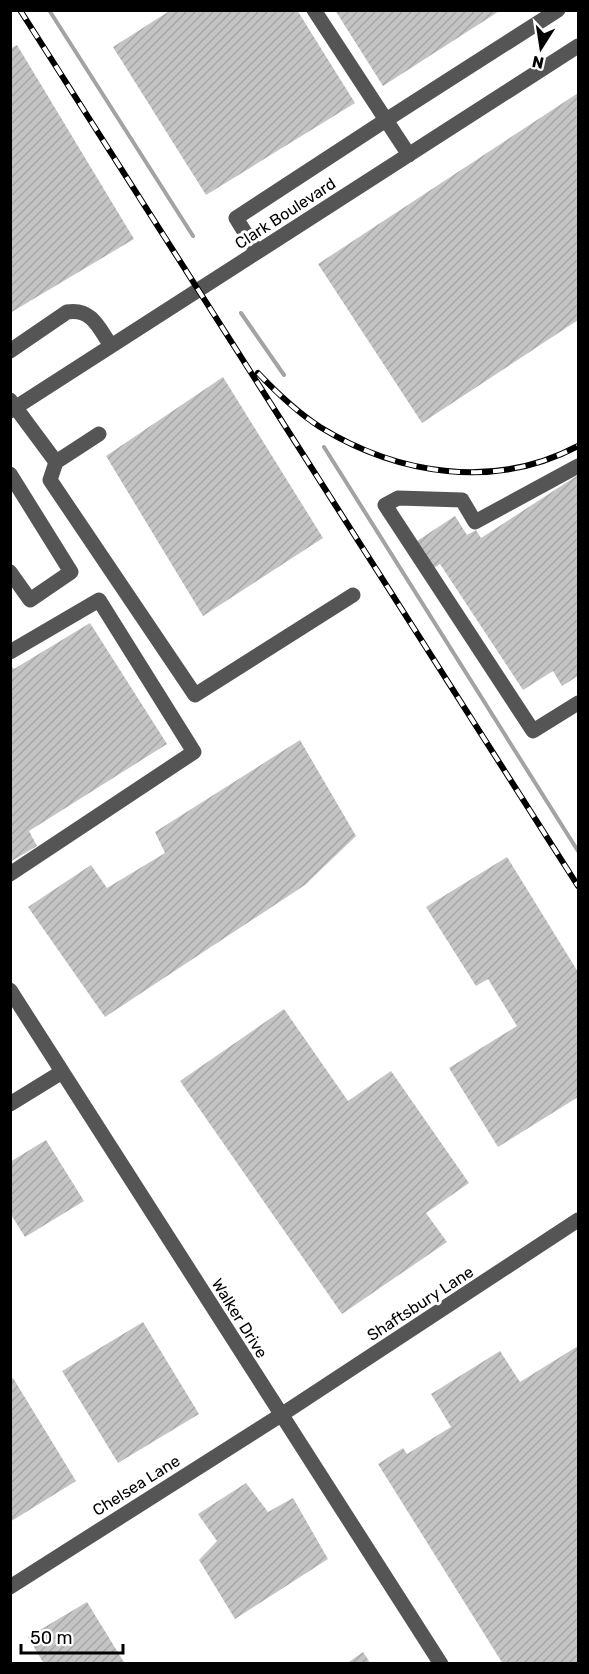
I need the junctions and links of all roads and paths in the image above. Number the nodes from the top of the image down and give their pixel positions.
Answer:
1 (314, 10) edge
2 (558, 10) edge
3 (579, 46) edge
4 (386, 120) junction
5 (409, 155) junction
6 (257, 252) junction
7 (111, 346) junction
8 (10, 351) edge
9 (12, 406) edge
10 (99, 434) dead end
11 (56, 462) junction
12 (579, 466) edge
13 (10, 474) edge
14 (10, 572) edge
15 (353, 596) dead end
16 (10, 652) edge
17 (579, 704) edge
18 (10, 874) edge
19 (10, 990) edge
20 (62, 1071) junction
21 (10, 1104) edge
22 (579, 1220) edge
23 (281, 1415) junction
24 (10, 1587) edge
25 (441, 1664) edge

1 - 4 street
2 - 4 street
3 - 5 street, Clark Boulevard
4 - 5 street
4 - 6 street
5 - 6 street, Clark Boulevard
6 - 7 street, Clark Boulevard
7 - 8 street
7 - 9 street, Clark Boulevard
9 - 11 street
10 - 11 street
11 - 15 street
12 - 17 street
13 - 14 street
16 - 18 street
19 - 20 street, Walker Drive
20 - 21 street
20 - 23 street, Walker Drive
22 - 23 street, Shaftsbury Lane
23 - 24 street, Chelsea Lane
23 - 25 street, Walker Drive

